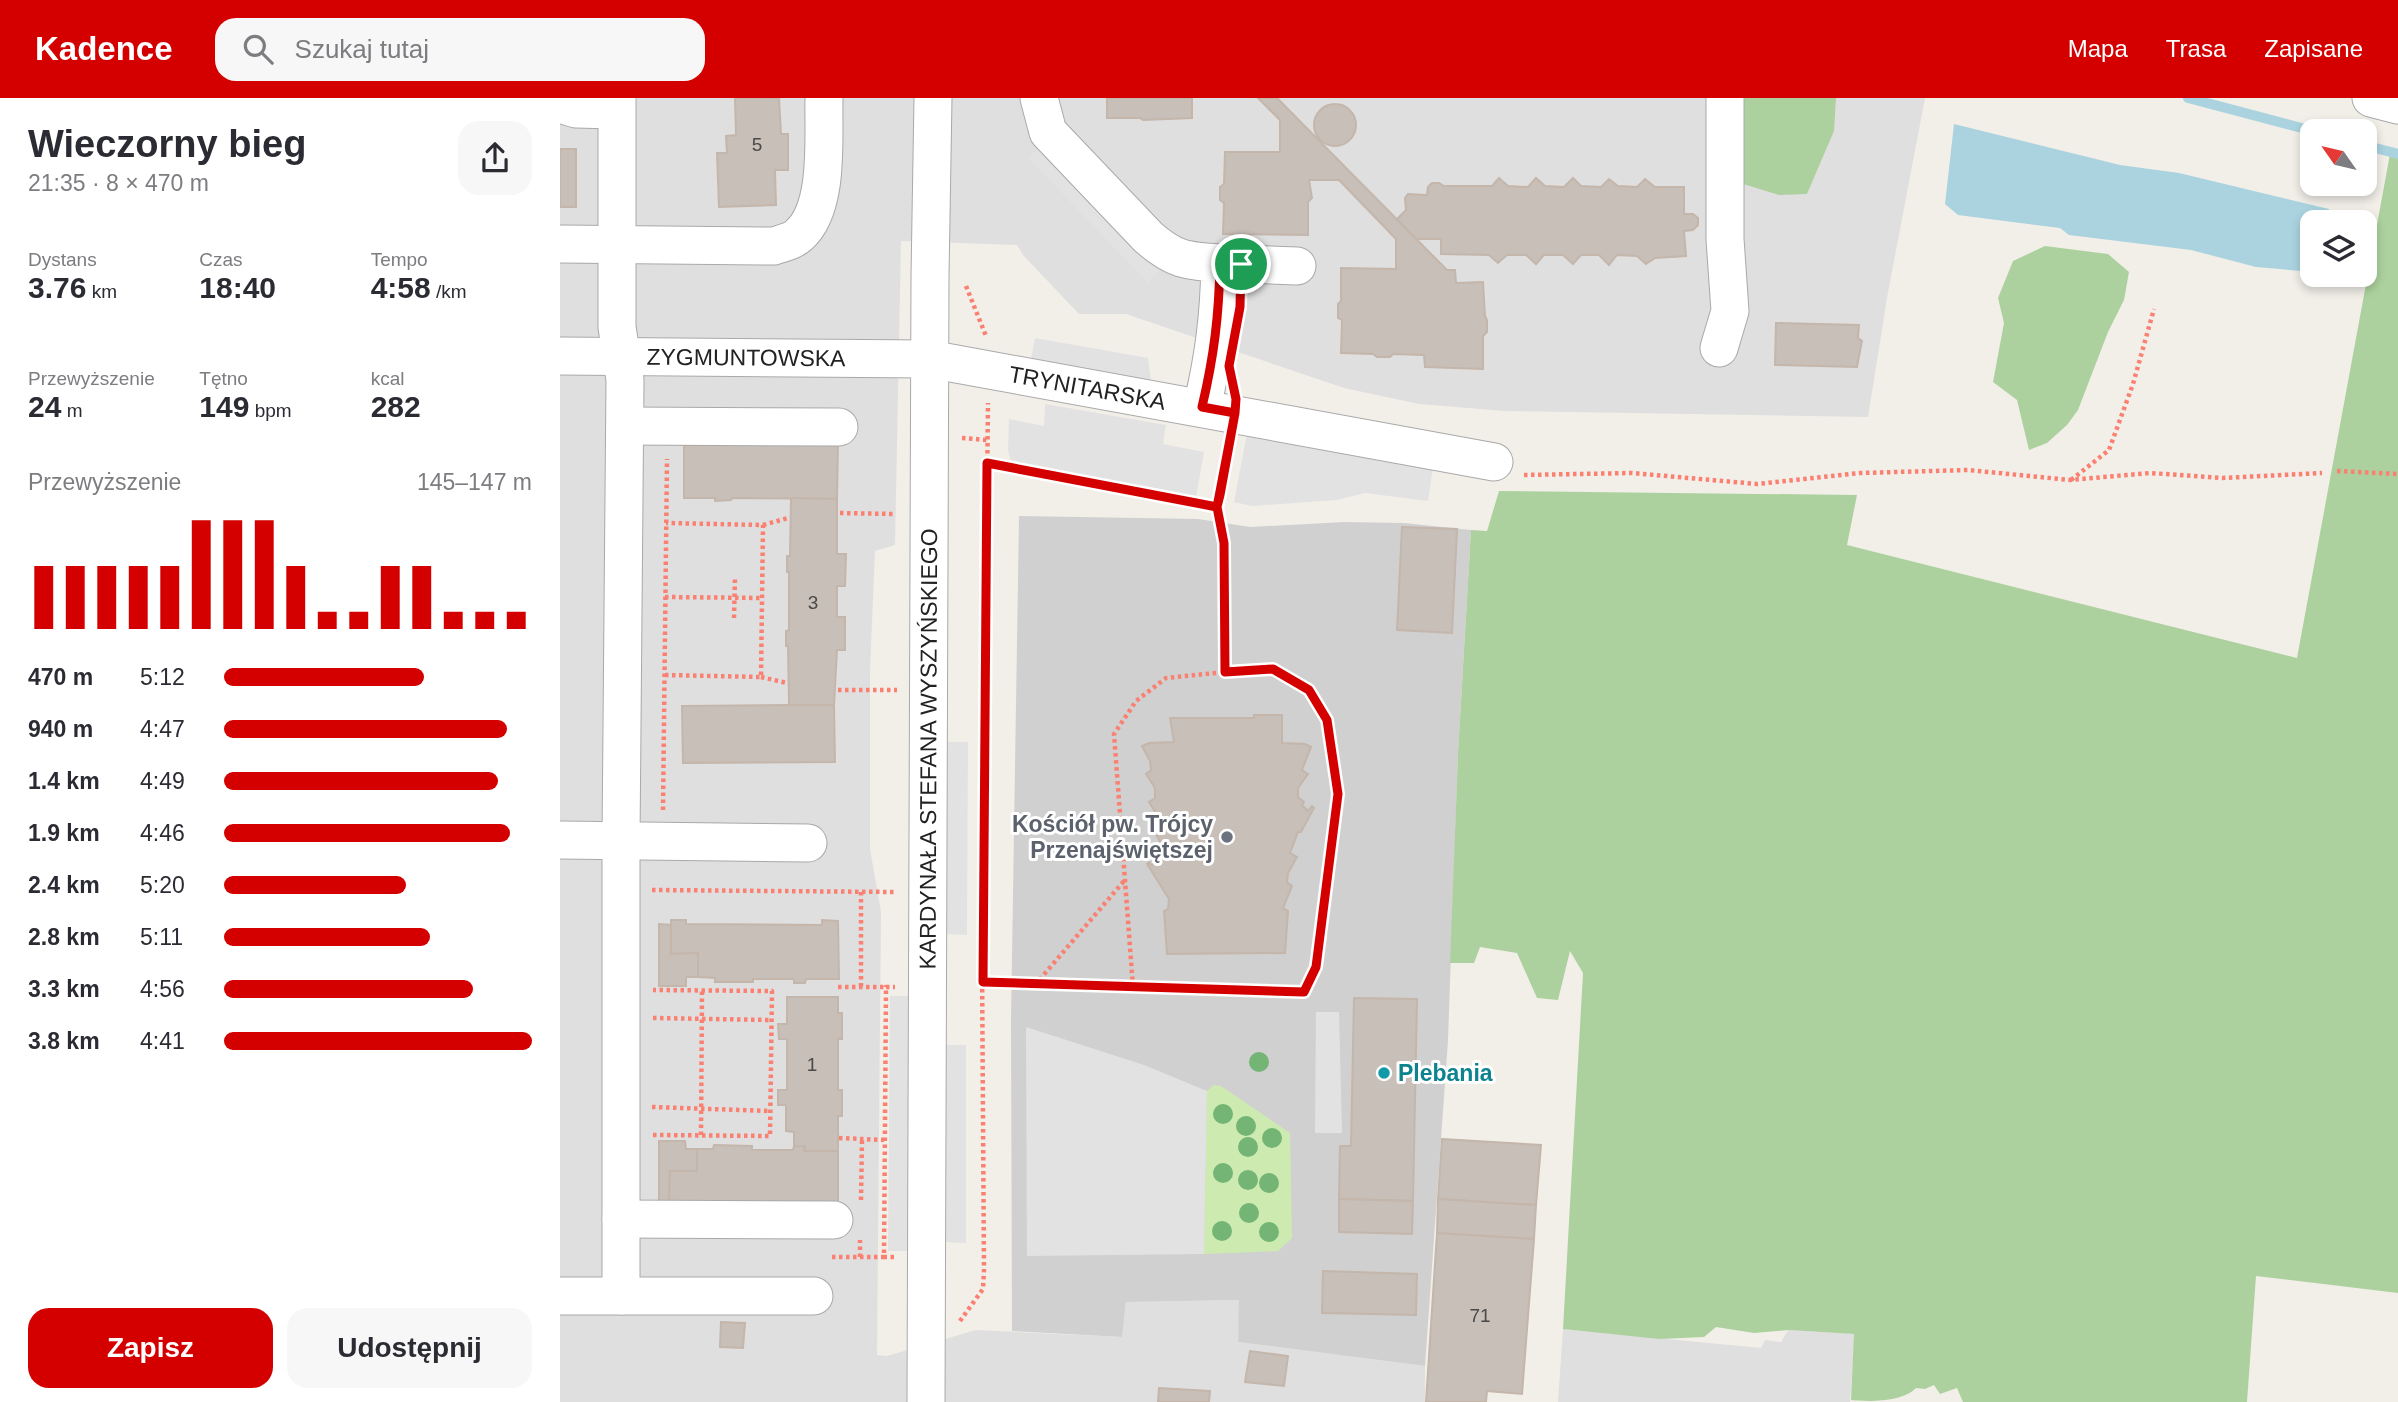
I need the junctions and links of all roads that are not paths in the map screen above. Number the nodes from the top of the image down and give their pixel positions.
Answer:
1 (824, 98) edge
2 (933, 98) edge
3 (1039, 98) edge
4 (1725, 98) edge
5 (2371, 98) edge
6 (560, 104) edge
7 (616, 104) edge
8 (2398, 105) edge
9 (616, 243) junction
10 (560, 244) edge
11 (1220, 263) junction
12 (1297, 266) dead end
13 (1719, 348) dead end
14 (560, 356) edge
15 (622, 356) junction
16 (929, 359) junction
17 (1218, 410) junction
18 (625, 426) junction
19 (839, 427) dead end
20 (1494, 461) road end
21 (560, 840) edge
22 (621, 841) junction
23 (808, 843) dead end
24 (621, 1219) junction
25 (834, 1220) dead end
26 (560, 1296) edge
27 (621, 1296) junction
28 (814, 1296) dead end
29 (926, 1402) edge

1 - 9 street
2 - 16 street, KARDYNAŁA STEFANA WYSZYŃSKIEGO
3 - 11 street
4 - 13 street
5 - 8 street
6 - 7 street
7 - 9 street
9 - 10 street
9 - 15 street
11 - 12 street
11 - 17 street
14 - 15 street, ZYGMUNTOWSKA
15 - 16 street, ZYGMUNTOWSKA
15 - 18 street
16 - 17 street, TRYNITARSKA
16 - 29 street, KARDYNAŁA STEFANA WYSZYŃSKIEGO
17 - 20 street, TRYNITARSKA
18 - 19 street
18 - 22 street
21 - 22 street
22 - 23 street
22 - 24 street
24 - 25 street
24 - 27 street
26 - 27 street
27 - 28 street

